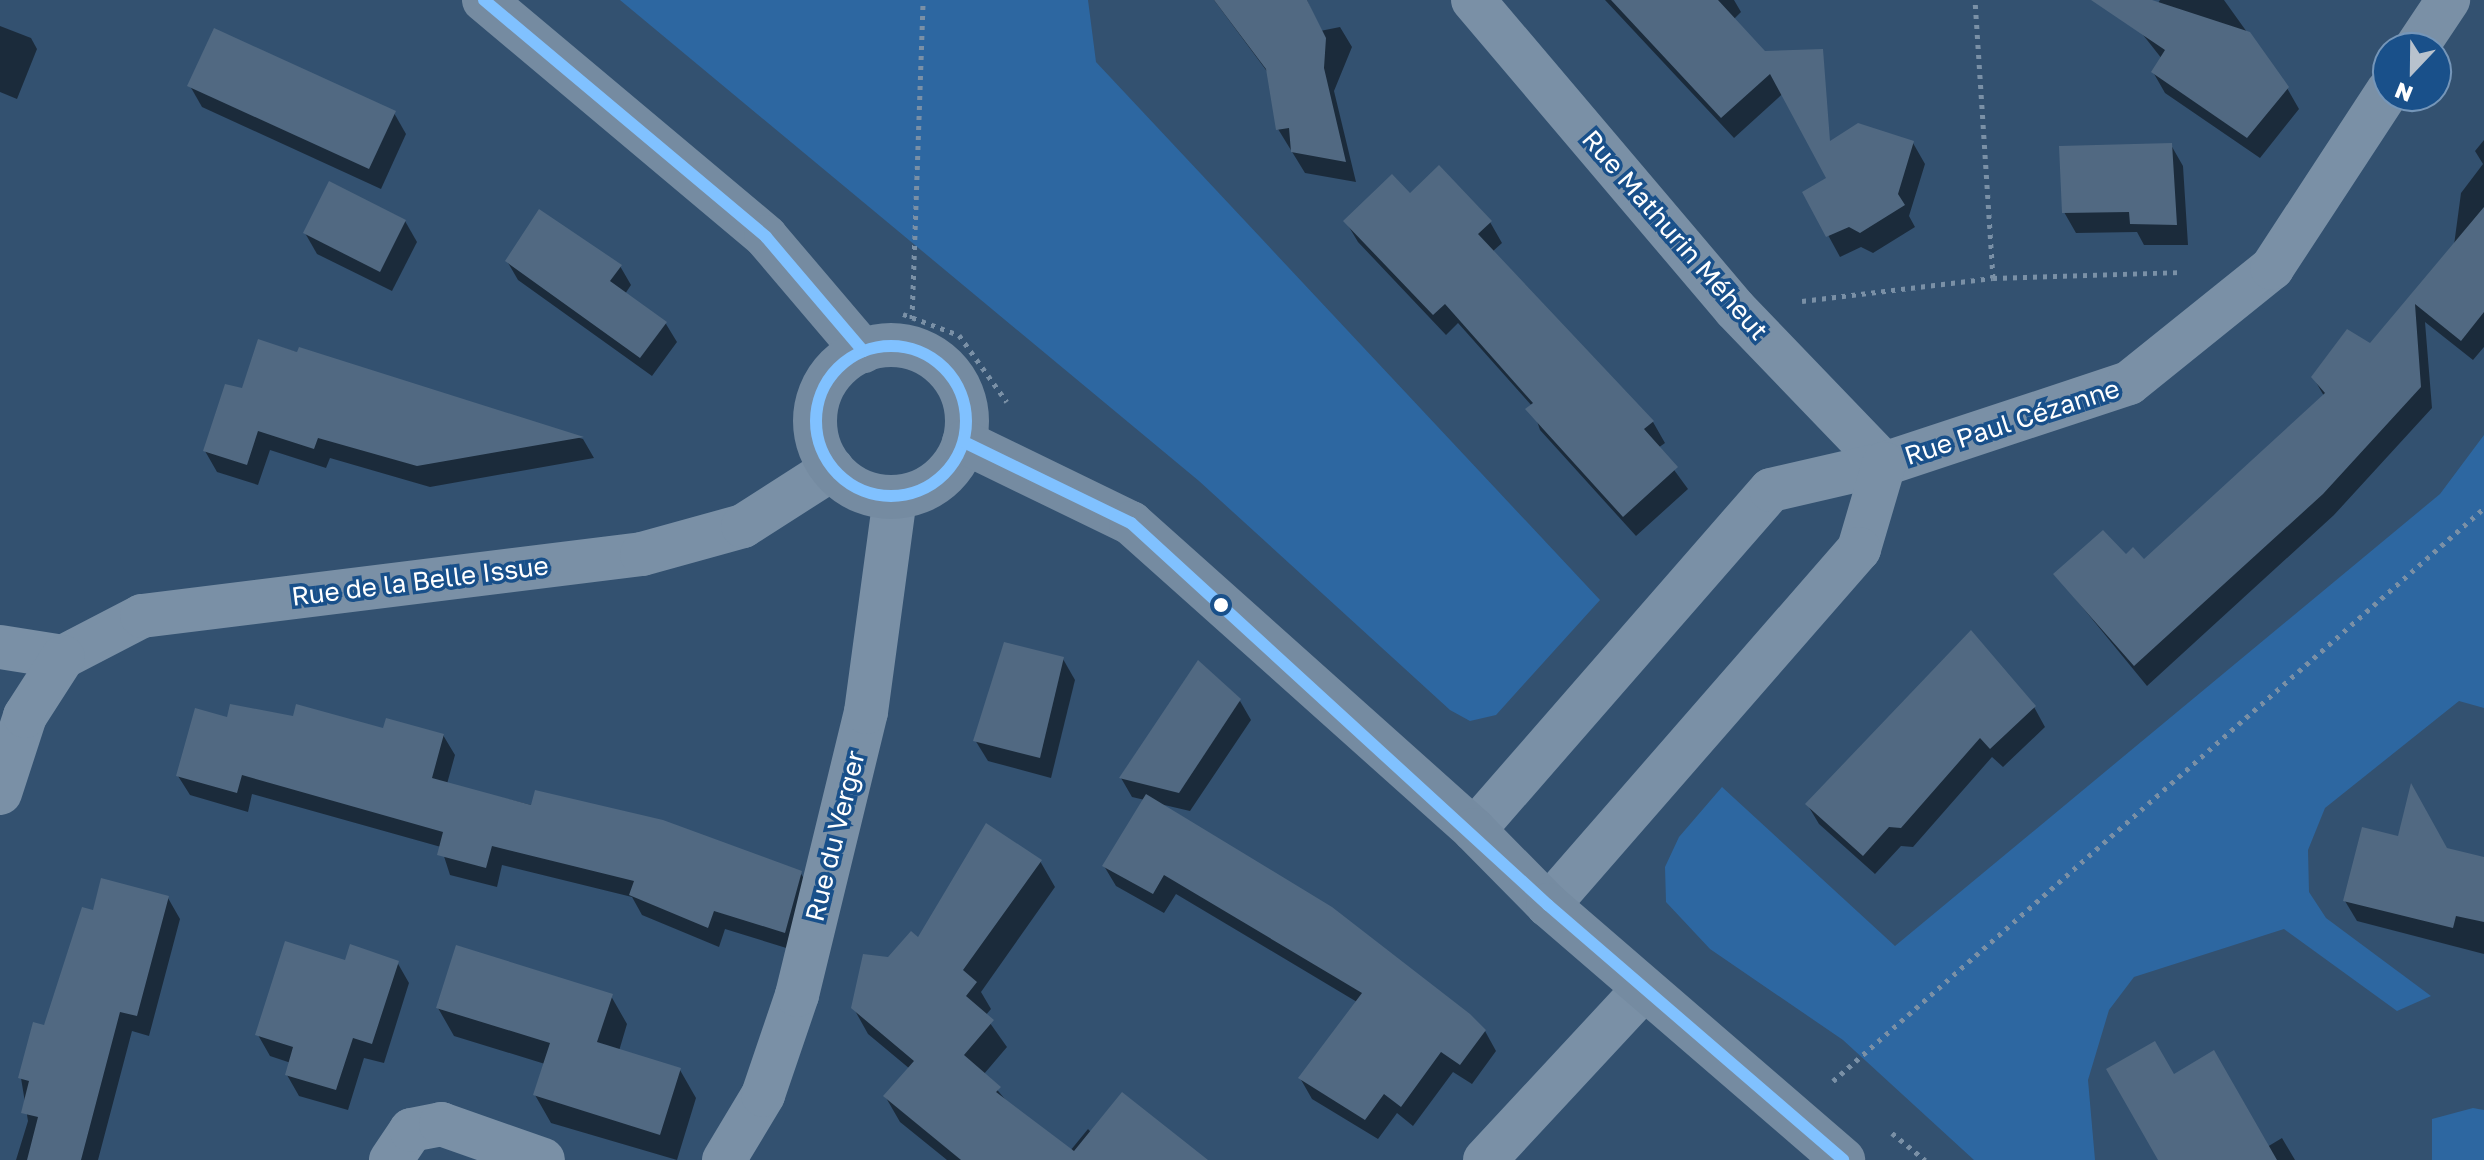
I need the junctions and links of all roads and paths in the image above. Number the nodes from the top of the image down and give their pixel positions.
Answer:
1 (484, 0) edge
2 (923, 0) edge
3 (1473, 0) edge
4 (1975, 0) edge
5 (2448, 0) edge
6 (2427, 32) edge
7 (2374, 112) edge
8 (2272, 268) junction
9 (1993, 278) junction
10 (1735, 309) junction
11 (911, 347) junction
12 (863, 351) junction
13 (964, 442) junction
14 (1884, 464) junction
15 (832, 469) junction
16 (895, 497) junction
17 (2484, 508) edge
18 (0, 647) edge
19 (63, 657) junction
20 (4, 766) edge
21 (1474, 830) junction
22 (1548, 905) junction
23 (1643, 990) junction
24 (1791, 1119) junction
25 (391, 1160) edge
26 (543, 1160) edge
27 (724, 1160) edge
28 (1485, 1160) edge
29 (1843, 1160) edge

1 - 12 street
2 - 11 path
3 - 10 street, Rue Mathurin Méheut
4 - 9 path
5 - 6 street
7 - 8 street, Rue Paul Cézanne
8 - 9 path
8 - 14 street, Rue Paul Cézanne
9 - 10 path
10 - 14 street, Rue Mathurin Méheut
11 - 12 street
11 - 13 street
12 - 15 street
13 - 16 street
13 - 21 street
14 - 21 street, Rue Paul Cézanne
14 - 22 street, Rue Paul Cézanne
15 - 16 street
15 - 19 street, Rue de la Belle Issue
16 - 27 street, Rue du Verger
17 - 24 path
18 - 19 street
19 - 20 street
21 - 22 street
22 - 23 street
23 - 24 street
23 - 28 street
24 - 29 street
25 - 26 street

